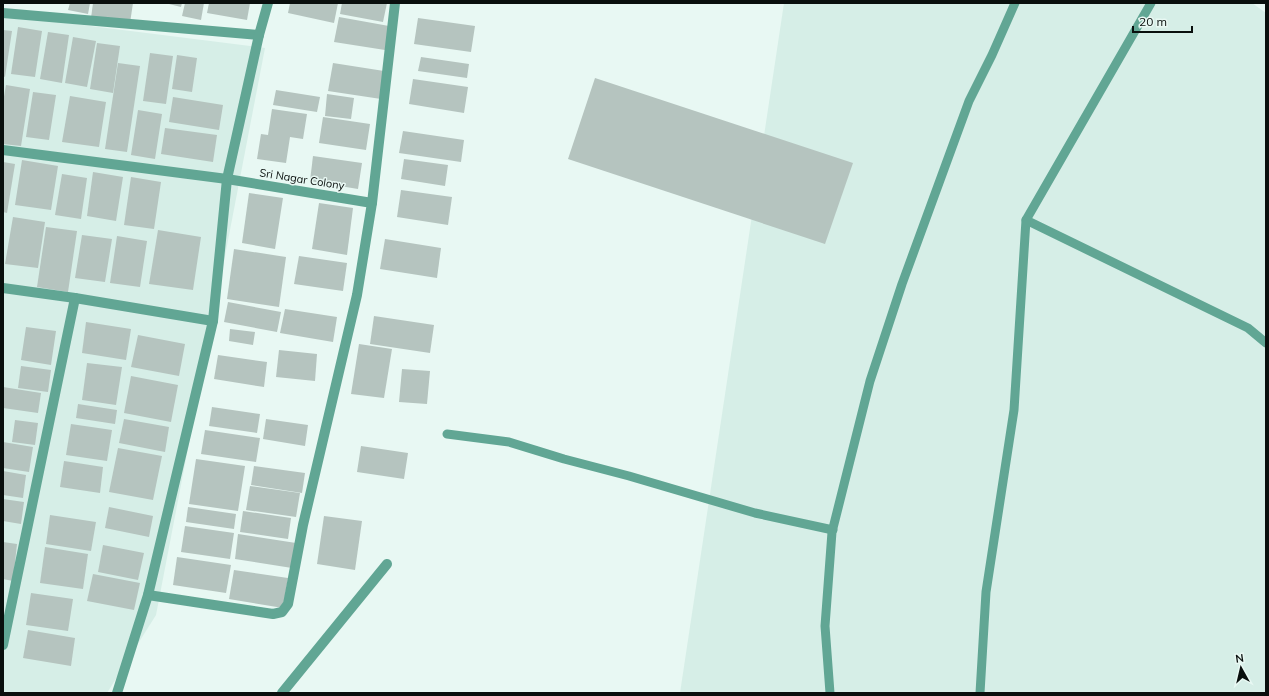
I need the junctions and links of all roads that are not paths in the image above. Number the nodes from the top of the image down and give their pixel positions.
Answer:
1 (268, 3) edge
2 (395, 3) edge
3 (1015, 3) edge
4 (1151, 3) edge
5 (3, 13) edge
6 (259, 35) junction
7 (3, 150) edge
8 (227, 179) junction
9 (372, 203) junction
10 (1026, 220) junction
11 (3, 288) edge
12 (75, 298) junction
13 (213, 321) junction
14 (1266, 343) edge
15 (447, 434) dead end
16 (833, 530) junction
17 (387, 564) dead end
18 (148, 595) junction
19 (3, 645) edge
20 (116, 693) edge
21 (282, 693) edge
22 (830, 693) edge
23 (980, 693) edge

1 - 6 street
2 - 9 street
3 - 16 lane
4 - 10 lane
5 - 6 street
6 - 8 street
7 - 8 street, Sri Nagar Colony
8 - 9 street, Sri Nagar Colony
8 - 13 street
9 - 18 street
10 - 14 lane
10 - 23 lane
11 - 12 street
12 - 13 street
12 - 19 street
13 - 18 street
15 - 16 lane
16 - 22 lane
17 - 21 street
18 - 20 street

